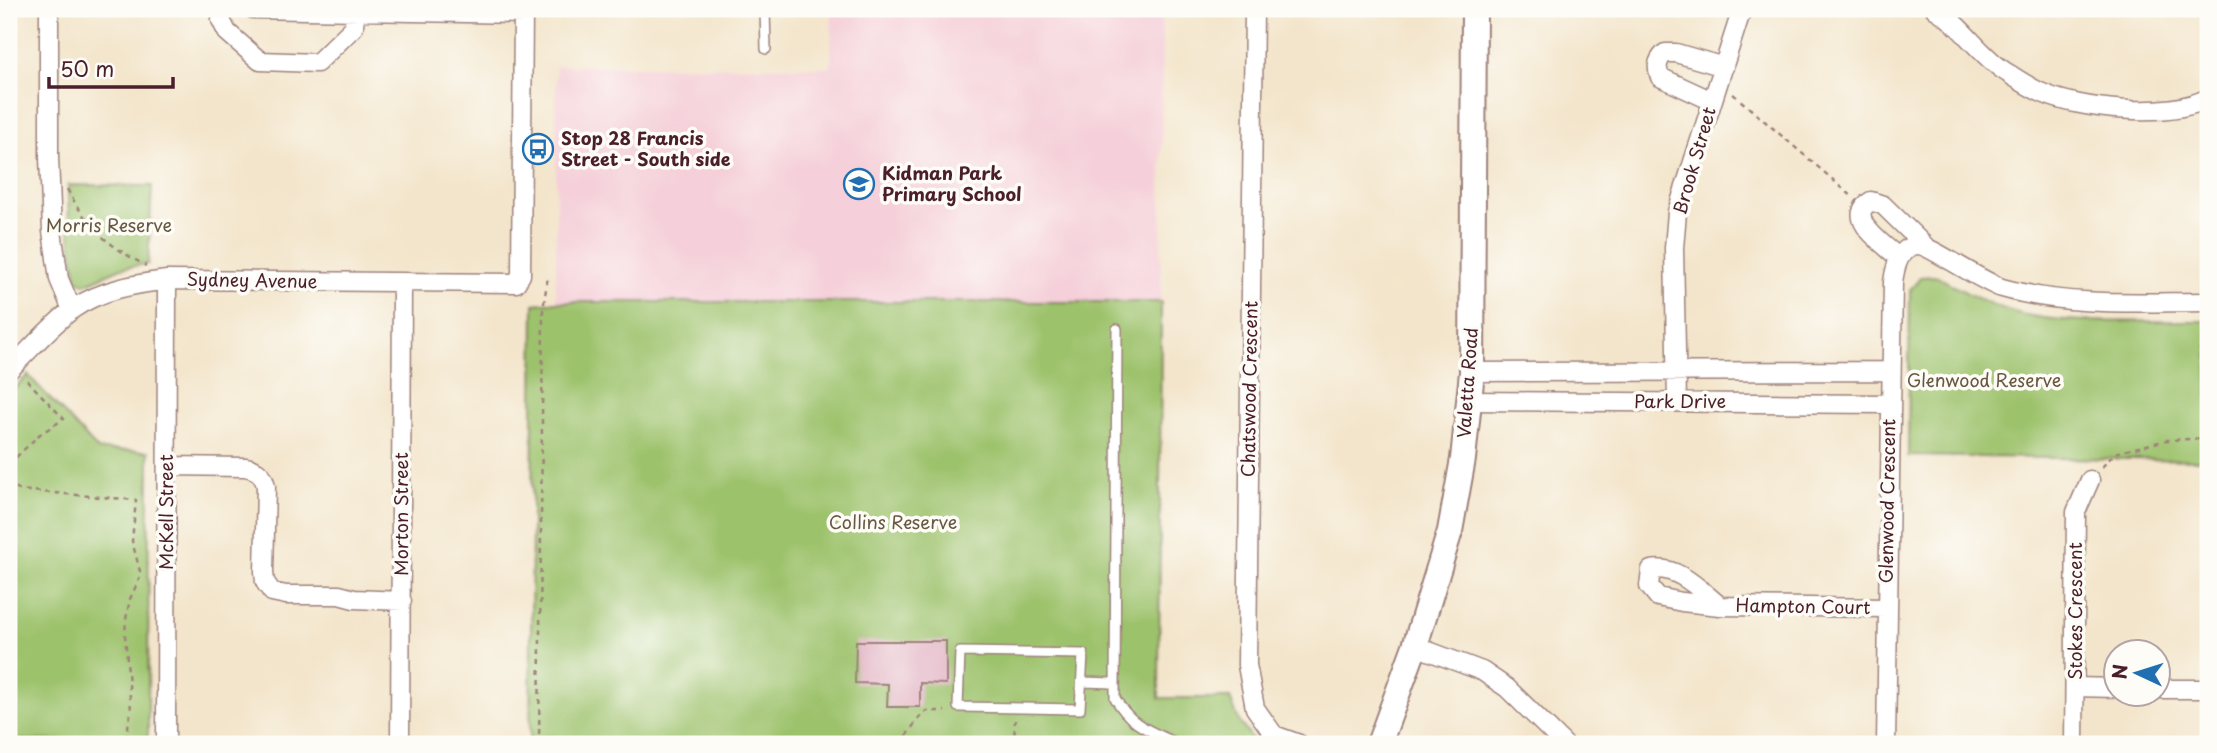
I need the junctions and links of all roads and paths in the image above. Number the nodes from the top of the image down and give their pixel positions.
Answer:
1 (49, 9) edge
2 (222, 9) edge
3 (253, 9) edge
4 (290, 9) edge
5 (765, 9) edge
6 (1254, 9) edge
7 (1474, 9) edge
8 (1742, 9) edge
9 (1935, 9) edge
10 (355, 10) edge
11 (523, 11) edge
12 (765, 48) dead end
13 (1721, 74) junction
14 (2208, 98) edge
15 (1712, 101) junction
16 (66, 187) dead end
17 (1863, 206) junction
18 (1926, 247) junction
19 (1899, 258) junction
20 (149, 268) dead end
21 (548, 275) dead end
22 (167, 280) junction
23 (402, 283) junction
24 (2208, 302) edge
25 (72, 310) junction
26 (1117, 328) dead end
27 (1891, 371) junction
28 (15, 372) edge
29 (1472, 372) junction
30 (1676, 372) junction
31 (1469, 401) junction
32 (1677, 402) junction
33 (1891, 404) junction
34 (2208, 438) edge
35 (9, 464) edge
36 (167, 466) junction
37 (9, 480) edge
38 (2090, 480) joint
39 (402, 601) junction
40 (1720, 606) dead end
41 (1886, 608) junction
42 (1415, 646) junction
43 (1082, 682) junction
44 (1114, 683) junction
45 (2075, 687) junction
46 (2102, 688) edge
47 (2172, 689) edge
48 (2208, 690) edge
49 (958, 707) junction
50 (1015, 717) dead end
51 (125, 744) edge
52 (166, 744) edge
53 (400, 744) edge
54 (539, 744) edge
55 (900, 744) edge
56 (1014, 744) edge
57 (1178, 744) edge
58 (1299, 744) edge
59 (1379, 744) edge
60 (1564, 744) edge
61 (1886, 744) edge
62 (2074, 744) edge

1 - 25 street
2 - 10 street
3 - 4 street
4 - 10 street
5 - 12 lane
6 - 58 street, Chatswood Crescent
7 - 29 street, Valetta Road
8 - 13 street, Brook Street
9 - 14 street
10 - 11 street
11 - 23 street, Sydney Avenue
13 - 15 street, Brook Street
13 - 15 street
13 - 17 path
15 - 30 street, Brook Street
16 - 20 path
17 - 18 street
17 - 19 street
18 - 19 street
18 - 24 street
19 - 27 street, Glenwood Crescent
21 - 54 path
22 - 23 street, Sydney Avenue
22 - 25 street, Sydney Avenue
22 - 36 street, McKell Street
23 - 39 street, Morton Street
25 - 28 street, Sydney Avenue
26 - 44 lane
27 - 30 street, Park Drive
27 - 33 street, Glenwood Crescent
28 - 35 path
29 - 30 street, Park Drive
29 - 31 street, Valetta Road
30 - 32 street, Brook Street
31 - 32 street, Park Drive
31 - 42 street, Valetta Road
32 - 33 street, Park Drive
33 - 41 street, Glenwood Crescent
34 - 38 path
36 - 39 street
36 - 52 street, McKell Street
37 - 51 path
38 - 45 street, Stokes Crescent
39 - 53 street, Morton Street
40 - 41 street, Hampton Court
41 - 61 street, Glenwood Crescent
42 - 59 street, Valetta Road
42 - 60 street
43 - 44 lane
43 - 49 lane
43 - 49 lane
44 - 57 lane
45 - 46 street
45 - 62 street, Stokes Crescent
47 - 48 street
49 - 55 path
50 - 56 path

